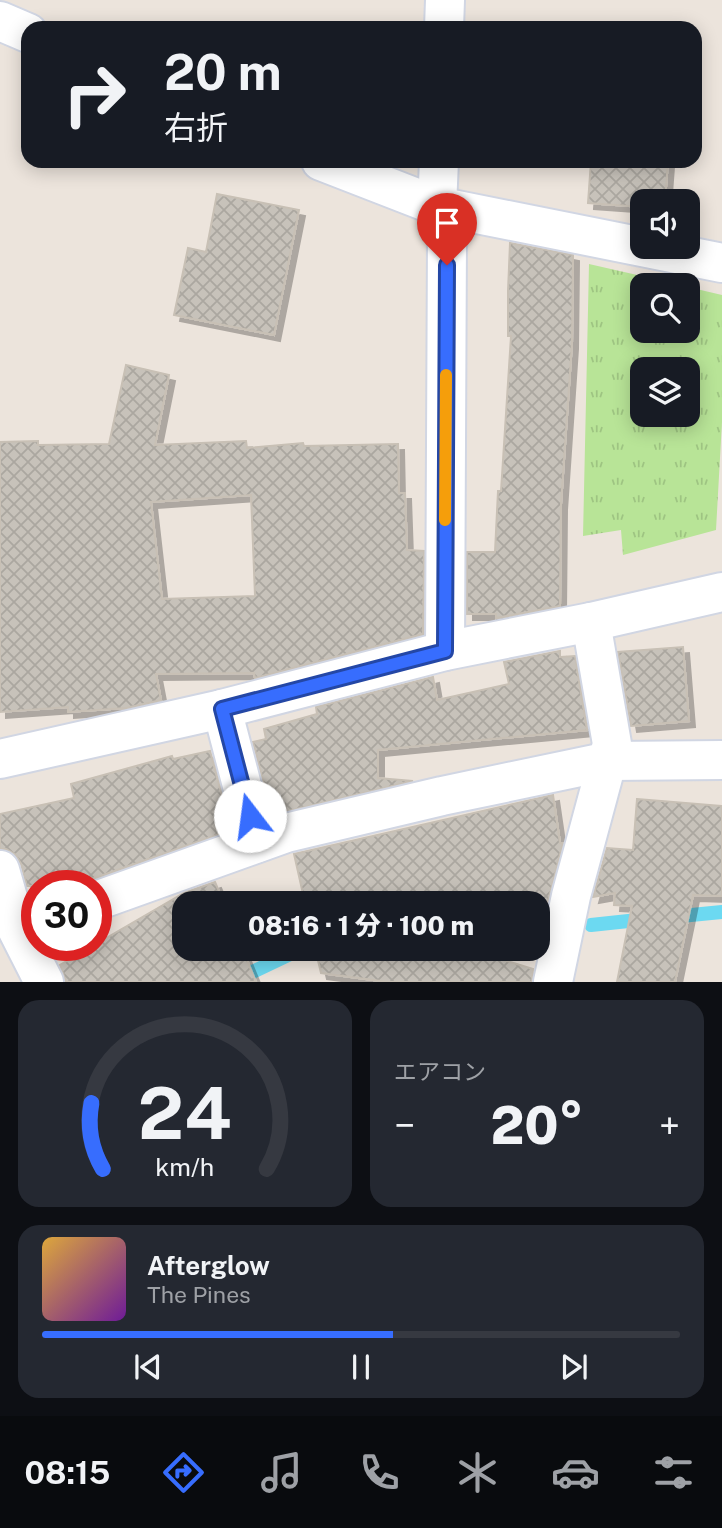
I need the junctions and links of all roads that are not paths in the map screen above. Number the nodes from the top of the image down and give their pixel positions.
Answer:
1 (445, 0) edge
2 (0, 20) edge
3 (444, 21) edge
4 (21, 30) edge
5 (339, 168) edge
6 (439, 168) edge
7 (437, 206) junction
8 (722, 263) edge
9 (722, 592) edge
10 (591, 622) junction
11 (445, 651) junction
12 (222, 709) junction
13 (0, 759) edge
14 (722, 760) edge
15 (609, 761) junction
16 (257, 842) junction
17 (0, 870) edge
18 (112, 895) edge
19 (21, 914) edge
20 (38, 961) edge
21 (44, 982) edge
22 (553, 982) edge

1 - 3 street
2 - 4 street
5 - 7 street
6 - 7 street
7 - 8 street
7 - 11 street
9 - 10 street
10 - 11 street
10 - 15 street
11 - 12 street
12 - 13 street
12 - 16 street
14 - 15 street
15 - 16 street
15 - 22 street
16 - 18 street
17 - 19 street
20 - 21 street

